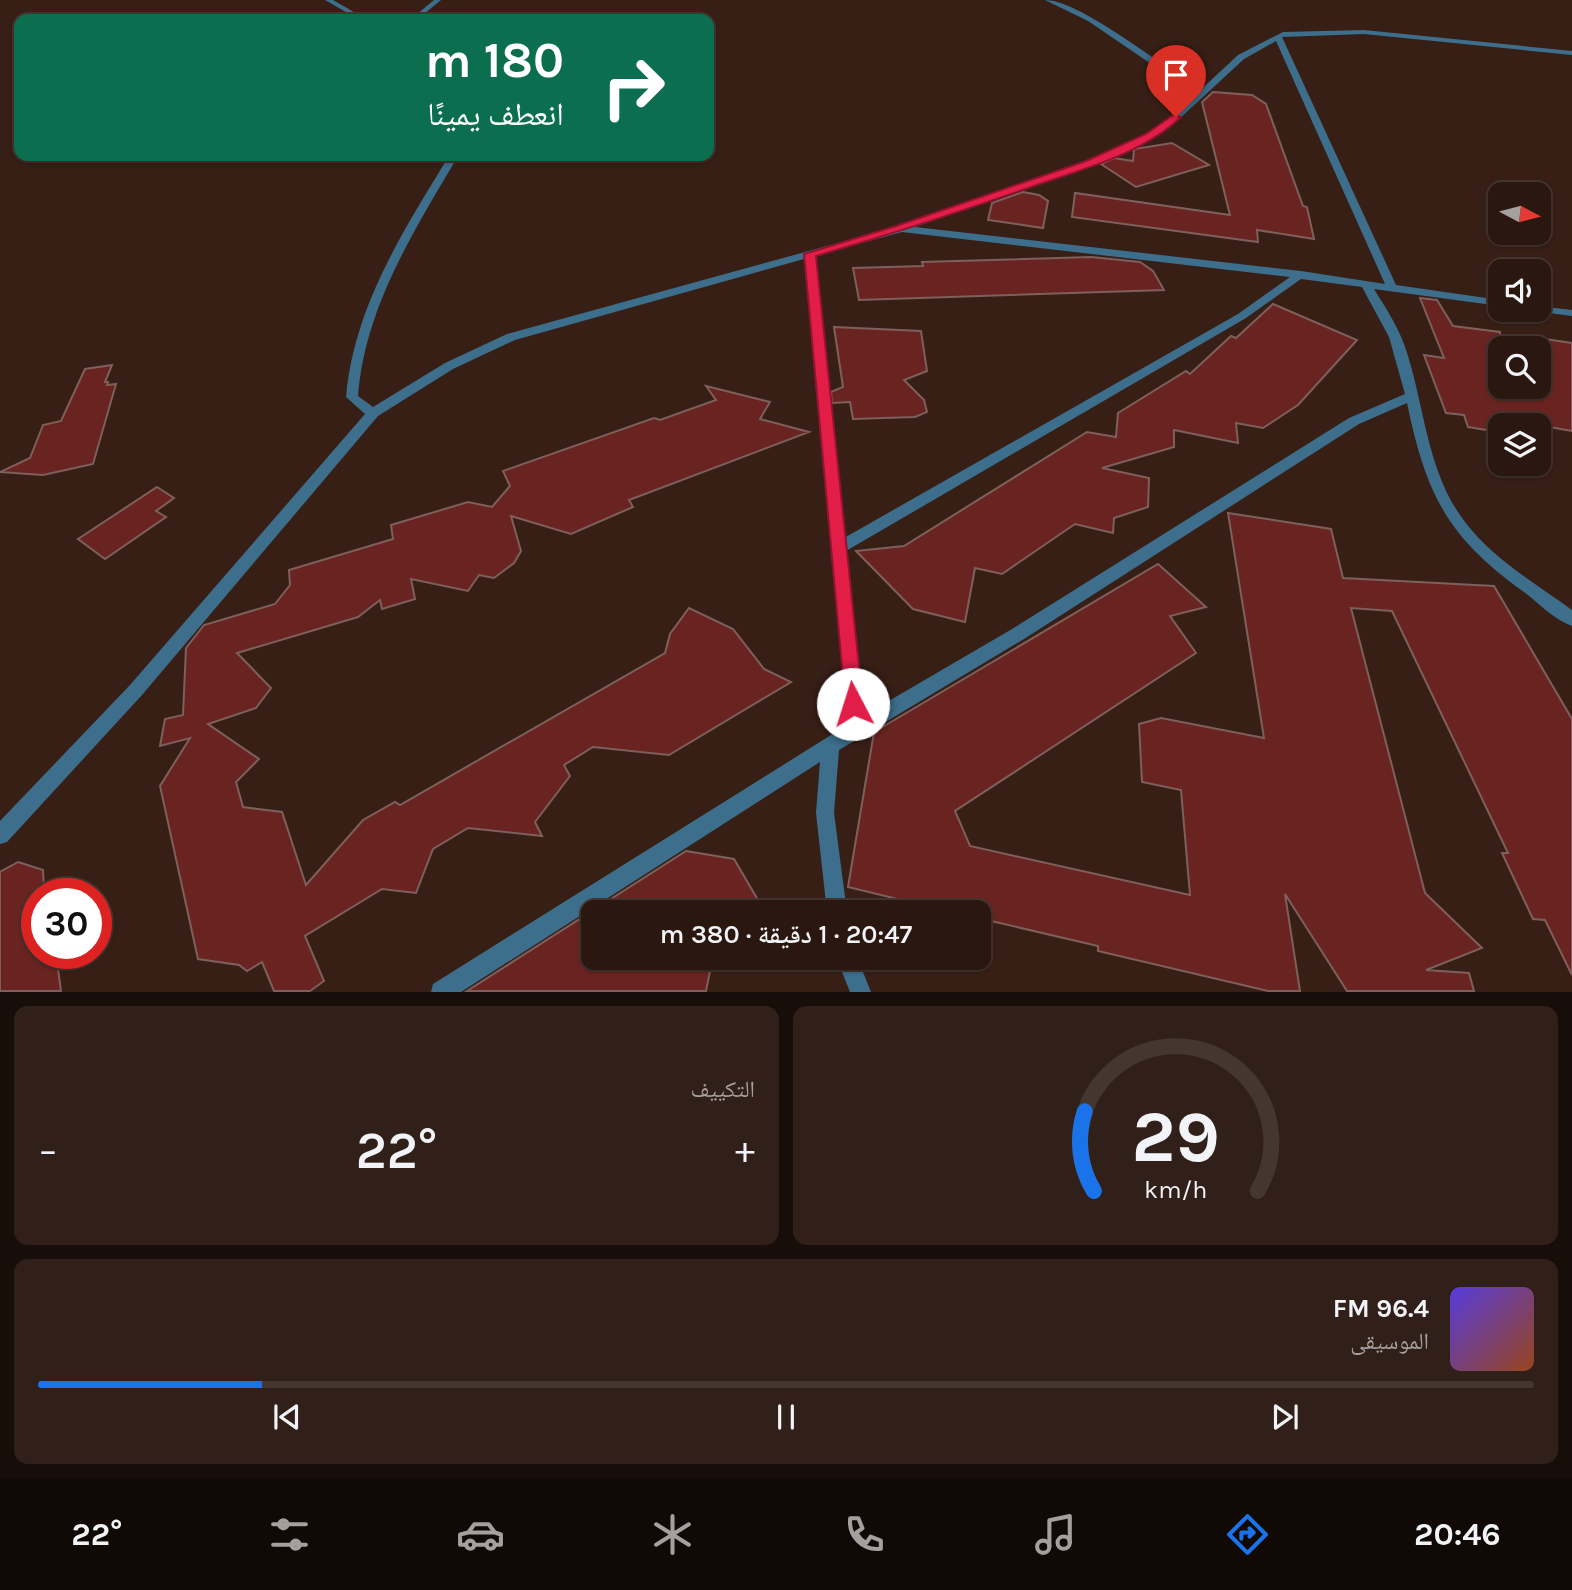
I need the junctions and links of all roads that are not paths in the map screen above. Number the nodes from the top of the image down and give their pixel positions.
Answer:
1 (328, 0) edge
2 (438, 0) edge
3 (1048, 0) edge
4 (354, 14) edge
5 (420, 14) edge
6 (1278, 36) junction
7 (1572, 54) edge
8 (1176, 117) junction
9 (450, 161) edge
10 (900, 229) junction
11 (810, 254) junction
12 (1301, 274) junction
13 (1366, 284) junction
14 (1392, 288) junction
15 (1488, 301) edge
16 (1551, 311) edge
17 (1572, 313) edge
18 (1412, 396) junction
19 (373, 413) junction
20 (839, 548) junction
21 (1572, 619) edge
22 (856, 729) junction
23 (831, 746) junction
24 (0, 835) edge
25 (835, 900) edge
26 (852, 970) edge
27 (441, 992) edge
28 (861, 992) edge

1 - 4 street
2 - 5 street
3 - 8 street
6 - 7 street
6 - 8 street
6 - 14 street
8 - 10 street
9 - 19 street
10 - 11 street
10 - 12 street
11 - 19 street
11 - 20 street
12 - 13 street
12 - 20 street
13 - 14 street
13 - 18 street
14 - 15 street
16 - 17 street
18 - 21 street
18 - 22 street
19 - 24 street
20 - 22 street
22 - 23 street
23 - 25 street
23 - 27 street
26 - 28 street

